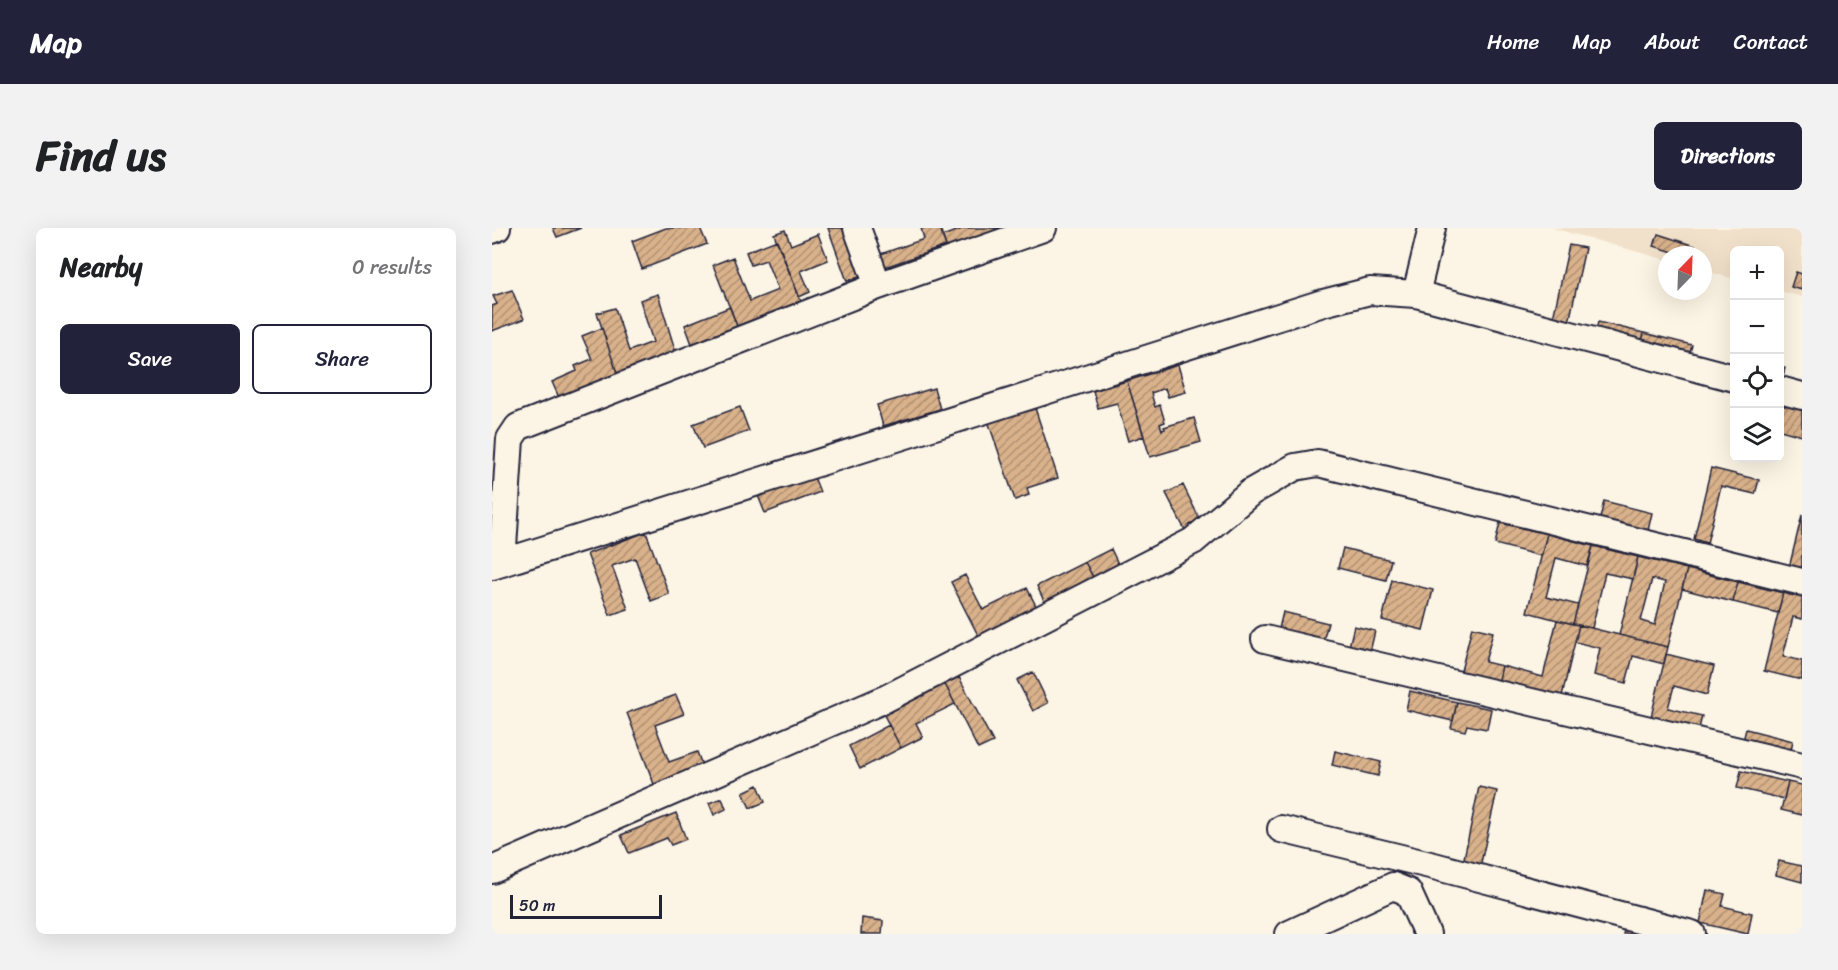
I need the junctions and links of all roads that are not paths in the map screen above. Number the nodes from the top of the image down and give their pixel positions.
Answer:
1 (496, 228) edge
2 (857, 228) edge
3 (1043, 228) edge
4 (1432, 228) edge
5 (492, 230) edge
6 (878, 286) junction
7 (1416, 294) junction
8 (1730, 377) edge
9 (1784, 391) edge
10 (1802, 396) edge
11 (497, 564) edge
12 (1802, 582) edge
13 (1265, 639) dead end
14 (1802, 766) edge
15 (1281, 829) dead end
16 (492, 870) edge
17 (1289, 934) edge
18 (1427, 934) edge
19 (1692, 934) edge

1 - 5 street
2 - 6 street
3 - 6 street
4 - 7 street
6 - 11 street
7 - 8 street
7 - 11 street
9 - 10 street
12 - 16 street
13 - 14 street
15 - 19 street
17 - 18 street

